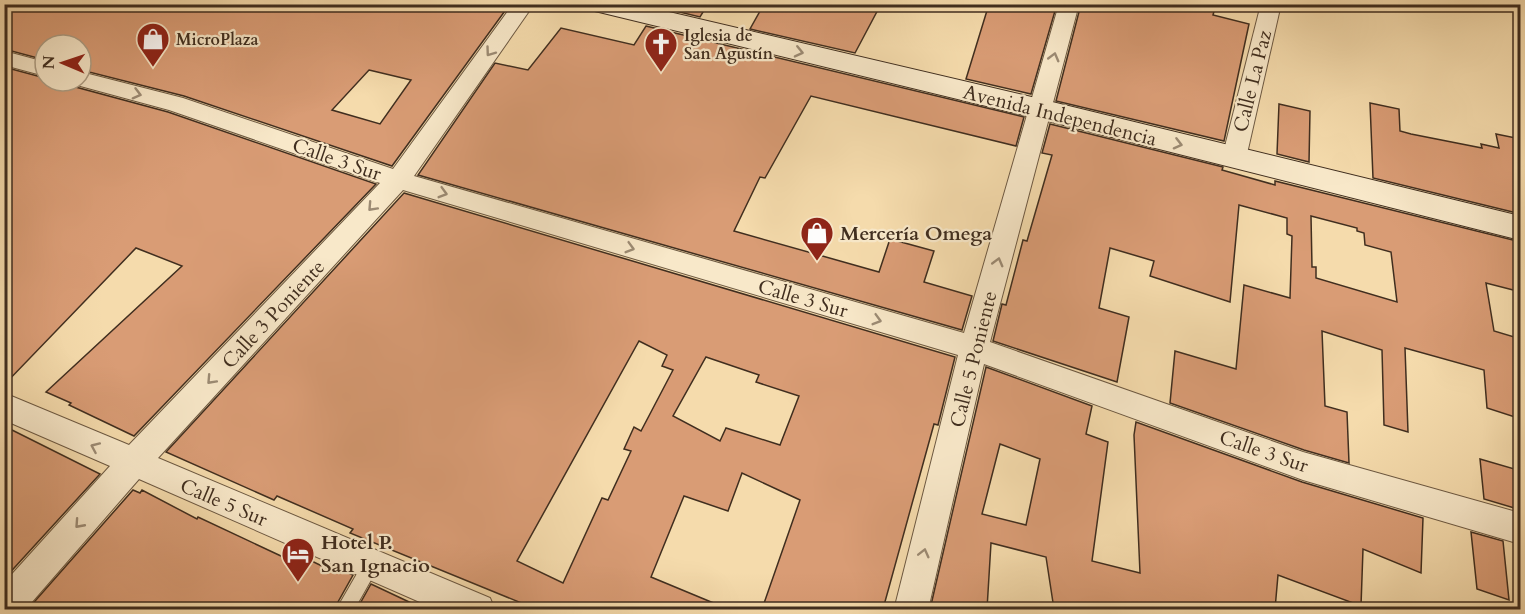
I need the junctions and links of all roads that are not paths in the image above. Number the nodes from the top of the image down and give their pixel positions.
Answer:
1 (524, 4) edge
2 (599, 4) edge
3 (1069, 4) edge
4 (1271, 4) edge
5 (4, 57) edge
6 (33, 65) edge
7 (93, 82) edge
8 (1040, 109) junction
9 (1234, 158) junction
10 (398, 180) junction
11 (1521, 228) edge
12 (974, 348) junction
13 (4, 406) edge
14 (133, 463) junction
15 (1521, 529) edge
16 (372, 564) junction
17 (4, 608) edge
18 (344, 609) edge
19 (478, 609) edge
20 (911, 609) edge

1 -> 10 street, Calle 3 Poniente
2 -> 8 main road, Avenida Independencia
8 -> 3 street, Calle 5 Poniente
4 - 9 street, Calle La Paz
5 - 6 street
7 -> 10 street, Calle 3 Sur
8 -> 9 main road, Avenida Independencia
12 -> 8 street, Calle 5 Poniente
9 - 11 main road, Avenida Independencia
10 -> 12 street, Calle 3 Sur
10 -> 14 street, Calle 3 Poniente
12 - 15 street, Calle 3 Sur
20 -> 12 street, Calle 5 Poniente
14 -> 13 street, Calle 5 Sur
14 - 16 street, Calle 5 Sur
14 -> 17 street, Calle 3 Poniente
16 - 18 lane
16 - 19 street, Calle 5 Sur

